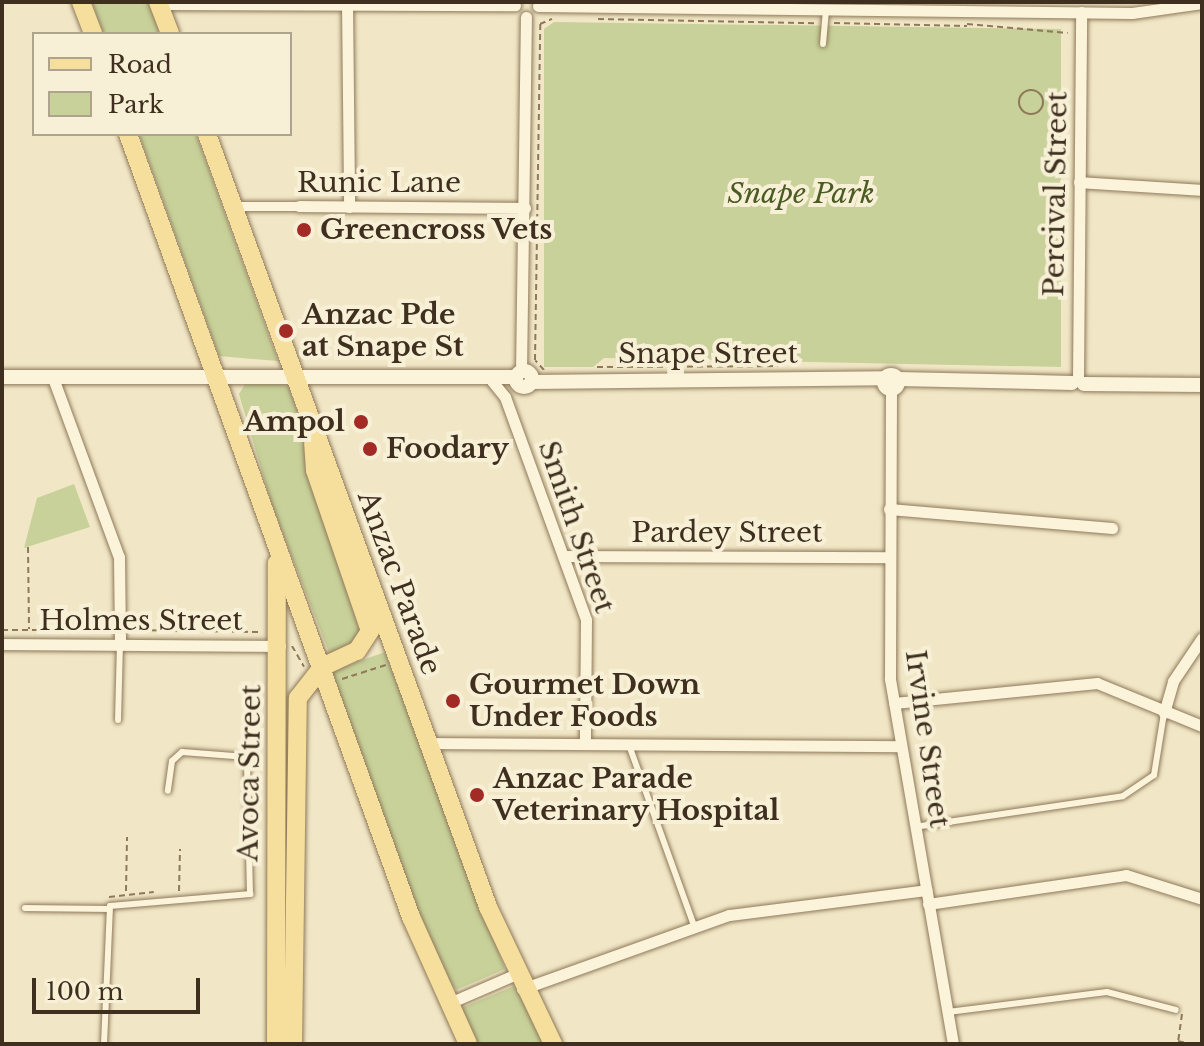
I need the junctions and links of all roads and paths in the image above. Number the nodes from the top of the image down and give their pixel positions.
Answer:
1 (81, 2) edge
2 (159, 3) edge
3 (347, 3) edge
4 (1202, 3) edge
5 (516, 4) edge
6 (537, 4) edge
7 (824, 5) edge
8 (967, 6) edge
9 (1170, 6) edge
10 (1081, 12) junction
11 (526, 17) junction
12 (568, 18) dead end
13 (583, 19) dead end
14 (825, 23) junction
15 (967, 26) junction
16 (92, 32) edge
17 (169, 32) edge
18 (1070, 35) dead end
19 (823, 44) dead end
20 (1023, 104) joint
21 (129, 136) edge
22 (208, 136) edge
23 (1079, 182) junction
24 (1202, 190) edge
25 (233, 206) junction
26 (299, 206) joint
27 (349, 207) junction
28 (525, 208) junction
29 (787, 366) dead end
30 (585, 371) dead end
31 (215, 376) junction
32 (524, 376) junction
33 (557, 376) junction
34 (2, 377) edge
35 (53, 378) junction
36 (296, 378) junction
37 (487, 380) junction
38 (1078, 381) junction
39 (891, 384) junction
40 (1202, 385) edge
41 (315, 432) junction
42 (263, 504) junction
43 (889, 509) junction
44 (1112, 528) dead end
45 (28, 547) dead end
46 (565, 556) junction
47 (890, 557) junction
48 (2, 630) edge
49 (29, 630) junction
50 (120, 630) junction
51 (265, 632) dead end
52 (1202, 638) edge
53 (2, 644) edge
54 (120, 645) junction
55 (280, 646) junction
56 (314, 669) junction
57 (391, 675) dead end
58 (335, 681) dead end
59 (894, 703) junction
60 (335, 707) junction
61 (296, 711) junction
62 (1164, 713) junction
63 (118, 720) dead end
64 (1202, 726) edge
65 (428, 743) junction
66 (585, 744) junction
67 (628, 744) junction
68 (901, 746) junction
69 (168, 791) dead end
70 (914, 827) junction
71 (127, 837) dead end
72 (180, 849) dead end
73 (133, 876) dead end
74 (126, 877) junction
75 (286, 886) junction
76 (926, 890) junction
77 (126, 892) junction
78 (179, 896) junction
79 (1202, 899) edge
80 (107, 900) dead end
81 (126, 900) junction
82 (928, 904) junction
83 (25, 908) dead end
84 (107, 909) junction
85 (694, 926) junction
86 (518, 982) junction
87 (447, 1004) junction
88 (1176, 1010) joint
89 (948, 1012) junction
90 (104, 1044) edge
91 (276, 1044) edge
92 (293, 1044) edge
93 (468, 1044) edge
94 (553, 1044) edge
95 (953, 1044) edge
96 (1190, 1044) edge

1 - 16 main road
2 - 3 street
2 - 17 main road
3 - 5 street
3 - 27 street
4 - 9 street
5 - 11 street
6 - 7 street
6 - 11 street
7 - 8 street
7 - 14 lane
8 - 10 street
8 - 15 path
9 - 10 street
10 - 23 street, Percival Street
11 - 28 street
12 - 33 path
13 - 14 path
14 - 15 path
14 - 19 lane
15 - 18 path
20 - 20 path
21 - 31 main road
22 - 25 main road, Anzac Parade
23 - 24 street
23 - 38 street, Percival Street
25 - 26 street, Runic Lane
25 - 36 main road, Anzac Parade
26 - 27 street, Runic Lane
27 - 28 street, Runic Lane
28 - 32 street
29 - 30 path
31 - 35 street, Snape Street
31 - 36 street, Snape Street
31 - 42 main road
32 - 33 street, Snape Street
32 - 37 street, Snape Street
33 - 39 street, Snape Street
34 - 35 street, Snape Street
35 - 50 street
36 - 37 street, Snape Street
36 - 41 main road, Anzac Parade
37 - 46 street, Smith Street
38 - 39 street, Snape Street
38 - 40 street, Snape Street
39 - 43 street, Irvine Street
41 - 56 main road
41 - 65 main road, Anzac Parade
42 - 55 main road, Avoca Street
42 - 56 main road
43 - 44 street
43 - 47 street, Irvine Street
45 - 49 path
46 - 47 street, Pardey Street
46 - 66 street, Smith Street
47 - 59 street, Irvine Street
48 - 49 path
49 - 50 path
50 - 51 path
50 - 54 street
52 - 62 street
53 - 54 street, Holmes Street
54 - 55 street, Holmes Street
54 - 63 lane
55 - 56 path
55 - 75 main road, Avoca Street
56 - 60 main road
56 - 61 main road
57 - 58 path
59 - 62 street
59 - 68 street, Irvine Street
60 - 61 main road
60 - 87 main road
61 - 75 main road, Avoca Street
62 - 64 street
62 - 70 lane
65 - 66 street
65 - 86 main road, Anzac Parade
66 - 67 street
67 - 68 street
67 - 85 lane
68 - 70 street, Irvine Street
69 - 78 lane
70 - 76 street, Irvine Street
71 - 74 path
72 - 78 path
73 - 74 path
74 - 77 path
75 - 91 main road, Avoca Street
75 - 92 main road, Avoca Street
76 - 82 street, Irvine Street
76 - 85 street
77 - 78 path
77 - 80 path
77 - 81 path
78 - 81 lane
79 - 82 street
81 - 84 lane
82 - 89 street, Irvine Street
83 - 84 lane
84 - 90 lane
85 - 86 street
86 - 87 street
86 - 94 main road, Anzac Parade
87 - 93 main road
88 - 89 lane
88 - 96 path
89 - 95 street, Irvine Street

